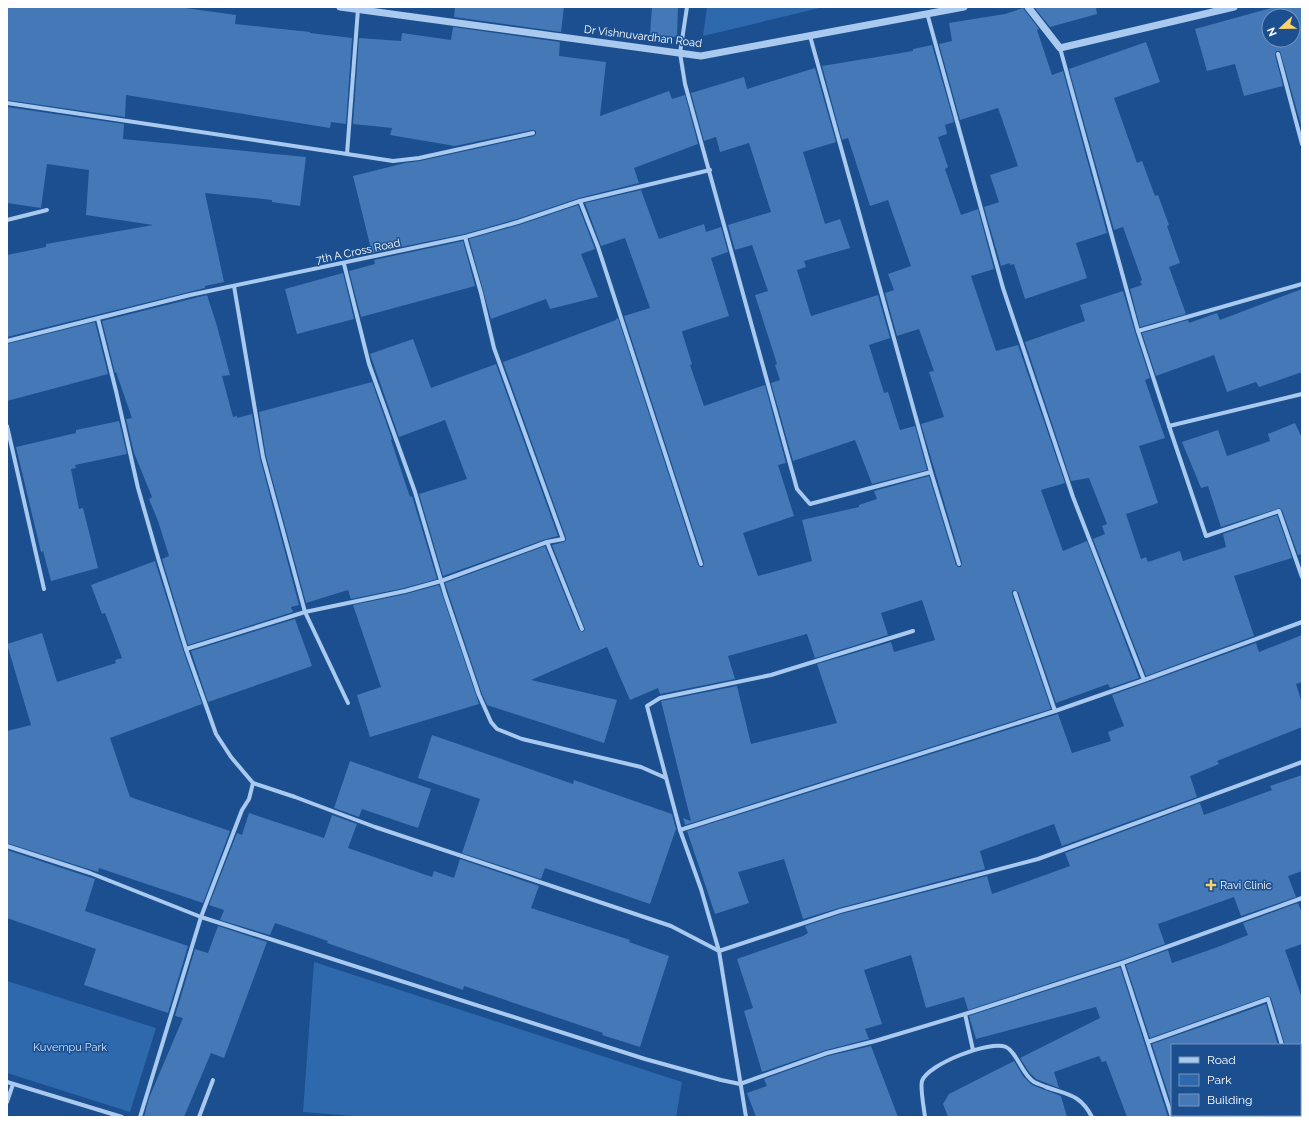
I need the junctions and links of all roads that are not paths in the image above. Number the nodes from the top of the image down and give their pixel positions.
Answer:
1 (340, 7) edge
2 (687, 7) edge
3 (964, 7) edge
4 (1028, 7) edge
5 (1234, 7) edge
6 (358, 9) junction
7 (927, 13) junction
8 (810, 36) junction
9 (1060, 48) junction
10 (680, 53) junction
11 (1278, 54) dead end
12 (7, 103) edge
13 (533, 133) dead end
14 (1302, 144) edge
15 (347, 154) junction
16 (710, 170) junction
17 (580, 201) junction
18 (47, 210) dead end
19 (7, 220) edge
20 (466, 237) junction
21 (344, 264) junction
22 (1302, 284) edge
23 (234, 286) junction
24 (98, 319) junction
25 (1138, 331) junction
26 (7, 341) edge
27 (1302, 394) edge
28 (7, 426) edge
29 (1169, 426) junction
30 (931, 472) junction
31 (547, 542) junction
32 (701, 564) dead end
33 (959, 564) dead end
34 (1302, 577) edge
35 (441, 581) junction
36 (44, 589) dead end
37 (1015, 593) dead end
38 (305, 612) junction
39 (1302, 622) edge
40 (582, 629) dead end
41 (913, 632) dead end
42 (186, 649) junction
43 (1144, 680) junction
44 (348, 703) dead end
45 (1055, 711) junction
46 (1302, 762) edge
47 (666, 778) junction
48 (253, 783) junction
49 (680, 830) junction
50 (7, 846) edge
51 (1302, 898) edge
52 (201, 917) junction
53 (719, 951) junction
54 (1122, 964) junction
55 (964, 1014) junction
56 (1148, 1042) junction
57 (1282, 1044) edge
58 (973, 1050) junction
59 (213, 1080) dead end
60 (7, 1082) edge
61 (13, 1084) junction
62 (740, 1084) junction
63 (7, 1102) edge
64 (1171, 1114) edge
65 (122, 1117) edge
66 (140, 1117) edge
67 (199, 1117) edge
68 (746, 1117) edge
69 (925, 1117) edge
70 (1092, 1117) edge

1 - 6 street, Dr Vishnuvardhan Road
2 - 10 street
3 - 7 street, Dr Vishnuvardhan Road
4 - 9 street
5 - 9 street
6 - 10 street, Dr Vishnuvardhan Road
6 - 15 street
7 - 8 street, Dr Vishnuvardhan Road
7 - 43 street
8 - 10 street, Dr Vishnuvardhan Road
8 - 30 street
9 - 25 street
10 - 16 street
11 - 14 street
12 - 15 street
13 - 15 street
16 - 17 street, 7th A Cross Road
16 - 30 street
17 - 20 street, 7th A Cross Road
17 - 32 street
18 - 19 street
20 - 21 street, 7th A Cross Road
20 - 31 street
21 - 23 street, 7th A Cross Road
21 - 35 street
22 - 25 street
23 - 24 street, 7th A Cross Road
23 - 38 street
24 - 26 street, 7th A Cross Road
24 - 42 street
25 - 29 street
27 - 29 street
28 - 36 street
29 - 34 street
30 - 33 street
31 - 35 street
31 - 40 street
35 - 38 street
35 - 47 street
37 - 45 street
38 - 42 street
38 - 44 street
39 - 43 street
41 - 47 street
42 - 48 street
43 - 45 street
45 - 49 street
46 - 53 street
47 - 49 street
48 - 52 street
48 - 53 street
49 - 53 street
50 - 52 street
51 - 54 street
52 - 62 street
52 - 66 street
53 - 62 street
54 - 55 street
54 - 56 street
55 - 58 street
55 - 62 street
56 - 57 street
56 - 64 street
58 - 69 street
58 - 70 street
59 - 67 street
60 - 61 street
61 - 63 street
61 - 65 street
62 - 68 street

